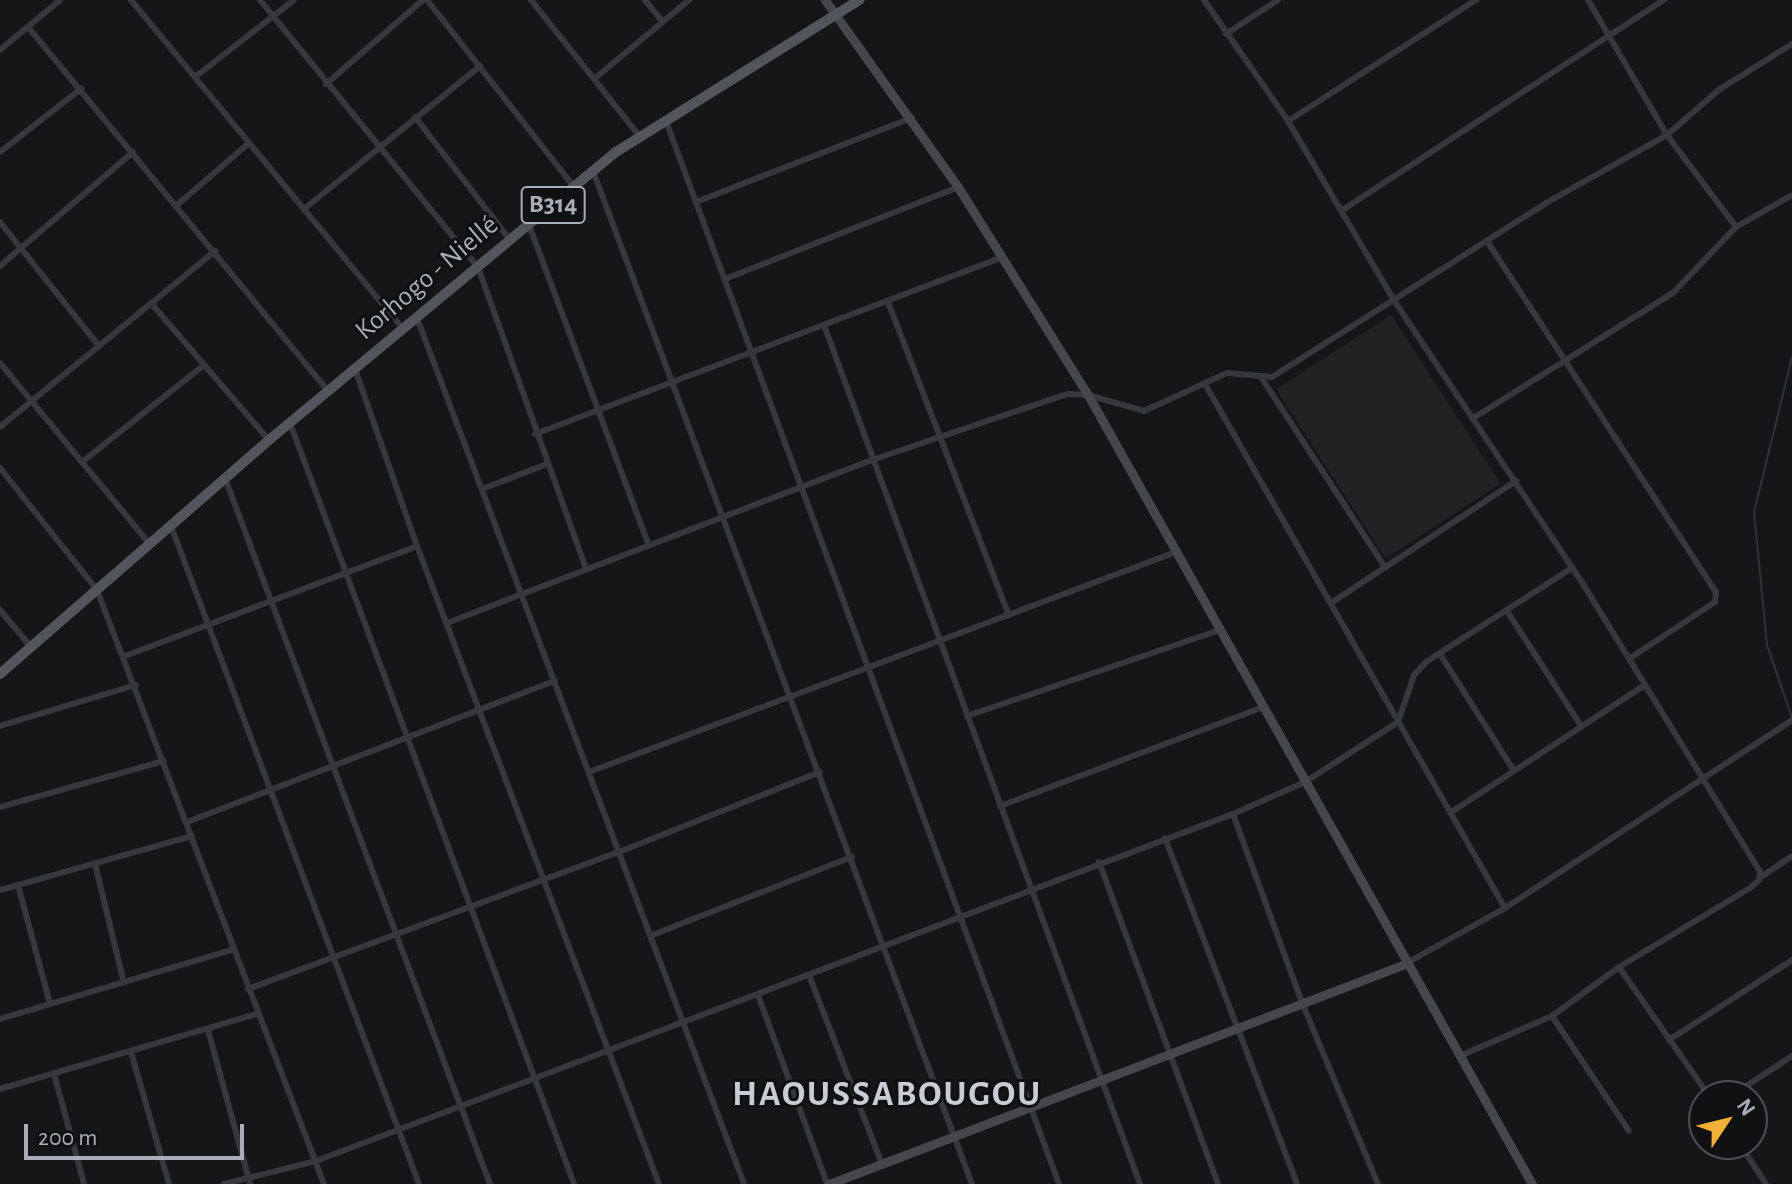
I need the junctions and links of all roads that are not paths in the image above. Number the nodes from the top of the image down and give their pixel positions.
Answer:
1 (60, 0) edge
2 (131, 0) edge
3 (260, 0) edge
4 (294, 0) edge
5 (425, 0) edge
6 (531, 0) edge
7 (645, 0) edge
8 (689, 0) edge
9 (825, 0) edge
10 (859, 0) edge
11 (1204, 0) edge
12 (1278, 0) edge
13 (1476, 0) edge
14 (1588, 0) edge
15 (1664, 0) edge
16 (836, 14) junction
17 (274, 17) junction
18 (663, 22) junction
19 (28, 27) junction
20 (1226, 34) junction
21 (1611, 35) junction
22 (1792, 44) edge
23 (0, 50) edge
24 (480, 66) junction
25 (195, 77) junction
26 (594, 79) junction
27 (326, 84) junction
28 (81, 89) junction
29 (415, 117) junction
30 (912, 118) junction
31 (666, 121) junction
32 (1288, 121) junction
33 (1667, 135) junction
34 (640, 137) junction
35 (249, 143) junction
36 (378, 149) junction
37 (0, 152) edge
38 (133, 152) junction
39 (593, 171) junction
40 (574, 187) junction
41 (958, 187) junction
42 (1792, 195) edge
43 (696, 202) junction
44 (177, 205) junction
45 (304, 209) junction
46 (1341, 211) junction
47 (0, 222) edge
48 (529, 225) junction
49 (1736, 227) junction
50 (510, 240) junction
51 (1487, 241) junction
52 (21, 248) junction
53 (215, 251) junction
54 (1003, 257) junction
55 (0, 266) edge
56 (478, 267) junction
57 (725, 279) junction
58 (888, 302) junction
59 (1395, 302) junction
60 (151, 303) junction
61 (417, 318) junction
62 (824, 325) junction
63 (403, 329) junction
64 (99, 346) junction
65 (751, 350) junction
66 (1564, 359) junction
67 (0, 363) edge
68 (204, 365) junction
69 (355, 369) junction
70 (1261, 377) junction
71 (673, 380) junction
72 (1205, 384) junction
73 (328, 391) junction
74 (1088, 395) junction
75 (32, 401) junction
76 (598, 411) junction
77 (1475, 417) junction
78 (290, 423) junction
79 (0, 427) edge
80 (535, 434) junction
81 (938, 436) junction
82 (269, 440) junction
83 (872, 460) junction
84 (82, 462) junction
85 (547, 464) junction
86 (0, 468) edge
87 (225, 478) junction
88 (1516, 481) junction
89 (802, 487) junction
90 (482, 489) junction
91 (724, 516) junction
92 (171, 526) junction
93 (150, 544) junction
94 (648, 544) junction
95 (417, 546) junction
96 (1176, 552) junction
97 (1385, 567) junction
98 (586, 568) junction
99 (1572, 568) junction
100 (346, 574) junction
101 (97, 590) junction
102 (521, 594) junction
103 (272, 602) junction
104 (1331, 603) junction
105 (0, 610) edge
106 (1507, 611) junction
107 (1009, 615) junction
108 (447, 623) junction
109 (209, 626) junction
110 (1219, 630) junction
111 (939, 641) junction
112 (31, 647) junction
113 (1440, 654) junction
114 (125, 656) junction
115 (1629, 659) junction
116 (869, 668) junction
117 (0, 674) edge
118 (555, 681) junction
119 (136, 685) junction
120 (1645, 685) junction
121 (793, 696) junction
122 (1264, 707) junction
123 (479, 711) junction
124 (967, 716) junction
125 (1398, 722) junction
126 (1789, 722) edge
127 (0, 726) edge
128 (1581, 726) junction
129 (408, 738) junction
130 (164, 761) junction
131 (334, 766) junction
132 (1514, 771) junction
133 (589, 772) junction
134 (820, 772) junction
135 (1700, 778) junction
136 (1305, 782) junction
137 (271, 790) junction
138 (1000, 806) junction
139 (0, 807) edge
140 (1450, 813) junction
141 (1233, 814) junction
142 (187, 822) junction
143 (192, 836) junction
144 (1165, 838) junction
145 (619, 852) junction
146 (1792, 856) edge
147 (852, 857) junction
148 (1099, 862) junction
149 (95, 864) junction
150 (1761, 877) junction
151 (542, 880) junction
152 (18, 885) junction
153 (1030, 889) junction
154 (0, 890) edge
155 (471, 906) junction
156 (1505, 908) junction
157 (959, 915) junction
158 (397, 933) junction
159 (650, 936) junction
160 (885, 945) junction
161 (232, 950) junction
162 (333, 957) junction
163 (1792, 960) edge
164 (1405, 964) junction
165 (1619, 967) junction
166 (809, 975) junction
167 (124, 983) junction
168 (248, 989) junction
169 (758, 995) junction
170 (50, 1004) junction
171 (1303, 1005) junction
172 (257, 1014) junction
173 (1552, 1016) junction
174 (0, 1019) edge
175 (683, 1022) junction
176 (1238, 1028) junction
177 (208, 1030) junction
178 (1669, 1040) junction
179 (609, 1049) junction
180 (131, 1052) junction
181 (1167, 1054) junction
182 (1460, 1056) junction
183 (1792, 1056) edge
184 (54, 1074) junction
185 (534, 1078) junction
186 (1100, 1080) junction
187 (1698, 1080) edge
188 (1755, 1080) edge
189 (0, 1089) edge
190 (460, 1104) junction
191 (1030, 1109) junction
192 (398, 1128) junction
193 (1629, 1131) dead end
194 (956, 1137) junction
195 (1750, 1160) edge
196 (316, 1161) junction
197 (882, 1164) junction
198 (249, 1180) edge
199 (84, 1184) edge
200 (169, 1184) edge
201 (224, 1184) edge
202 (324, 1184) edge
203 (419, 1184) edge
204 (490, 1184) edge
205 (574, 1184) edge
206 (659, 1184) edge
207 (744, 1184) edge
208 (828, 1184) edge
209 (972, 1184) edge
210 (1059, 1184) edge
211 (1140, 1184) edge
212 (1218, 1184) edge
213 (1297, 1184) edge
214 (1378, 1184) edge
215 (1532, 1184) edge
216 (1766, 1184) edge

1 - 19 street
2 - 25 street
3 - 17 street
4 - 17 street
5 - 24 street
5 - 27 street
6 - 26 street
7 - 18 street
8 - 18 street
9 - 16 street
10 - 16 main road, Korhogo - Niellé / B314
11 - 20 street
12 - 20 street
13 - 32 street
14 - 21 street
15 - 21 street
16 - 30 street
16 - 31 main road, Korhogo - Niellé / B314
17 - 25 street
17 - 27 street
18 - 26 street
19 - 23 street
19 - 28 street
20 - 32 street
21 - 33 street
21 - 46 street
22 - 33 street
24 - 29 street
24 - 40 street
25 - 35 street
26 - 34 street
27 - 36 street
28 - 37 street
28 - 38 street
29 - 36 street
29 - 50 street
30 - 41 street
30 - 43 street
31 - 34 main road, Korhogo - Niellé / B314
31 - 43 street
32 - 46 street
33 - 49 street
33 - 51 street
34 - 39 main road, Korhogo - Niellé / B314
35 - 44 street
35 - 45 street
36 - 45 street
36 - 56 street
38 - 44 street
38 - 52 street
39 - 40 main road, Korhogo - Niellé / B314
39 - 71 street
40 - 48 main road, Korhogo - Niellé / B314
41 - 54 street
41 - 57 street
42 - 49 street
43 - 57 street
44 - 53 street
45 - 63 street
46 - 59 street
47 - 52 street
48 - 50 main road, Korhogo - Niellé / B314
48 - 76 street
49 - 66 street
50 - 56 main road, Korhogo - Niellé / B314
51 - 59 street
51 - 66 street
52 - 55 street
52 - 64 street
53 - 60 street
53 - 73 street
54 - 58 street
54 - 74 street
56 - 61 main road, Korhogo - Niellé / B314
56 - 80 street
57 - 65 street
58 - 62 street
58 - 81 street
59 - 70 street
59 - 77 street
60 - 64 street
60 - 68 street
61 - 63 main road, Korhogo - Niellé / B314
61 - 90 street
62 - 65 street
62 - 83 street
63 - 69 main road, Korhogo - Niellé / B314
64 - 75 street
65 - 71 street
65 - 89 street
66 - 77 street
66 - 115 street
67 - 75 street
68 - 82 street
68 - 84 street
69 - 73 main road, Korhogo - Niellé / B314
69 - 95 street
70 - 72 street
70 - 97 street
71 - 76 street
71 - 91 street
72 - 74 street
72 - 104 street
73 - 78 main road, Korhogo - Niellé / B314
74 - 81 street
74 - 96 street
75 - 79 street
75 - 84 street
76 - 80 street
76 - 94 street
77 - 88 street
78 - 82 main road, Korhogo - Niellé / B314
78 - 100 street
80 - 85 street
81 - 83 street
81 - 107 street
82 - 87 main road, B314
83 - 89 street
83 - 111 street
84 - 93 street
85 - 90 street
85 - 98 street
86 - 101 street
87 - 92 main road, B314
87 - 103 street
88 - 97 street
88 - 99 street
89 - 91 street
89 - 116 street
90 - 102 street
91 - 94 street
91 - 121 street
92 - 93 main road, B314
92 - 109 street
93 - 101 main road, B314
94 - 98 street
95 - 100 street
95 - 108 street
96 - 107 street
96 - 110 street
97 - 104 street
98 - 102 street
99 - 106 street
99 - 115 street
100 - 103 street
100 - 129 street
101 - 112 main road, B314
101 - 114 street
102 - 108 street
102 - 118 street
103 - 109 street
103 - 131 street
104 - 125 street
105 - 112 street
106 - 113 street
106 - 128 street
107 - 111 street
108 - 123 street
109 - 114 street
109 - 137 street
110 - 122 street
110 - 124 street
111 - 116 street
111 - 124 street
112 - 117 main road, B314
113 - 125 street
113 - 132 street
114 - 119 street
115 - 120 street
116 - 121 street
116 - 157 street
118 - 123 street
118 - 133 street
119 - 127 street
119 - 130 street
120 - 128 street
120 - 135 street
121 - 133 street
121 - 134 street
122 - 136 street
122 - 138 street
123 - 129 street
123 - 151 street
124 - 138 street
125 - 136 street
125 - 140 street
126 - 135 street
128 - 132 street
129 - 131 street
129 - 155 street
130 - 139 street
130 - 142 street
131 - 137 street
131 - 158 street
132 - 140 street
133 - 145 street
134 - 145 street
134 - 147 street
135 - 150 street
135 - 156 street
136 - 141 street
136 - 164 street
137 - 142 street
137 - 162 street
138 - 153 street
140 - 156 street
141 - 144 street
141 - 171 street
142 - 143 street
143 - 149 street
143 - 161 street
144 - 148 street
144 - 176 street
145 - 151 street
145 - 159 street
146 - 150 street
147 - 159 street
147 - 160 street
148 - 153 street
148 - 181 street
149 - 152 street
149 - 167 street
150 - 165 street
151 - 155 street
151 - 179 street
152 - 154 street
152 - 170 street
153 - 157 street
153 - 186 street
155 - 158 street
155 - 185 street
156 - 164 street
157 - 160 street
157 - 191 street
158 - 162 street
158 - 190 street
159 - 175 street
160 - 166 street
160 - 194 street
161 - 167 street
161 - 168 street
162 - 168 street
162 - 192 street
163 - 178 street
164 - 171 street
164 - 182 street
165 - 173 street
165 - 178 street
166 - 169 street
166 - 197 street
167 - 170 street
168 - 172 street
169 - 175 street
169 - 208 street
170 - 174 street
171 - 176 street
171 - 214 street
172 - 177 street
172 - 196 street
173 - 182 street
173 - 193 street
175 - 179 street
175 - 207 street
176 - 181 street
176 - 213 street
177 - 180 street
177 - 198 street
178 - 187 street
179 - 185 street
179 - 206 street
180 - 184 street
180 - 200 street
181 - 186 street
181 - 212 street
182 - 215 street
183 - 188 street
184 - 189 street
184 - 199 street
185 - 190 street
185 - 205 street
186 - 191 street
186 - 211 street
190 - 192 street
190 - 204 street
191 - 194 street
191 - 210 street
192 - 196 street
192 - 203 street
194 - 197 street
194 - 209 street
195 - 216 street
196 - 198 street
196 - 202 street
197 - 208 street
198 - 201 street

